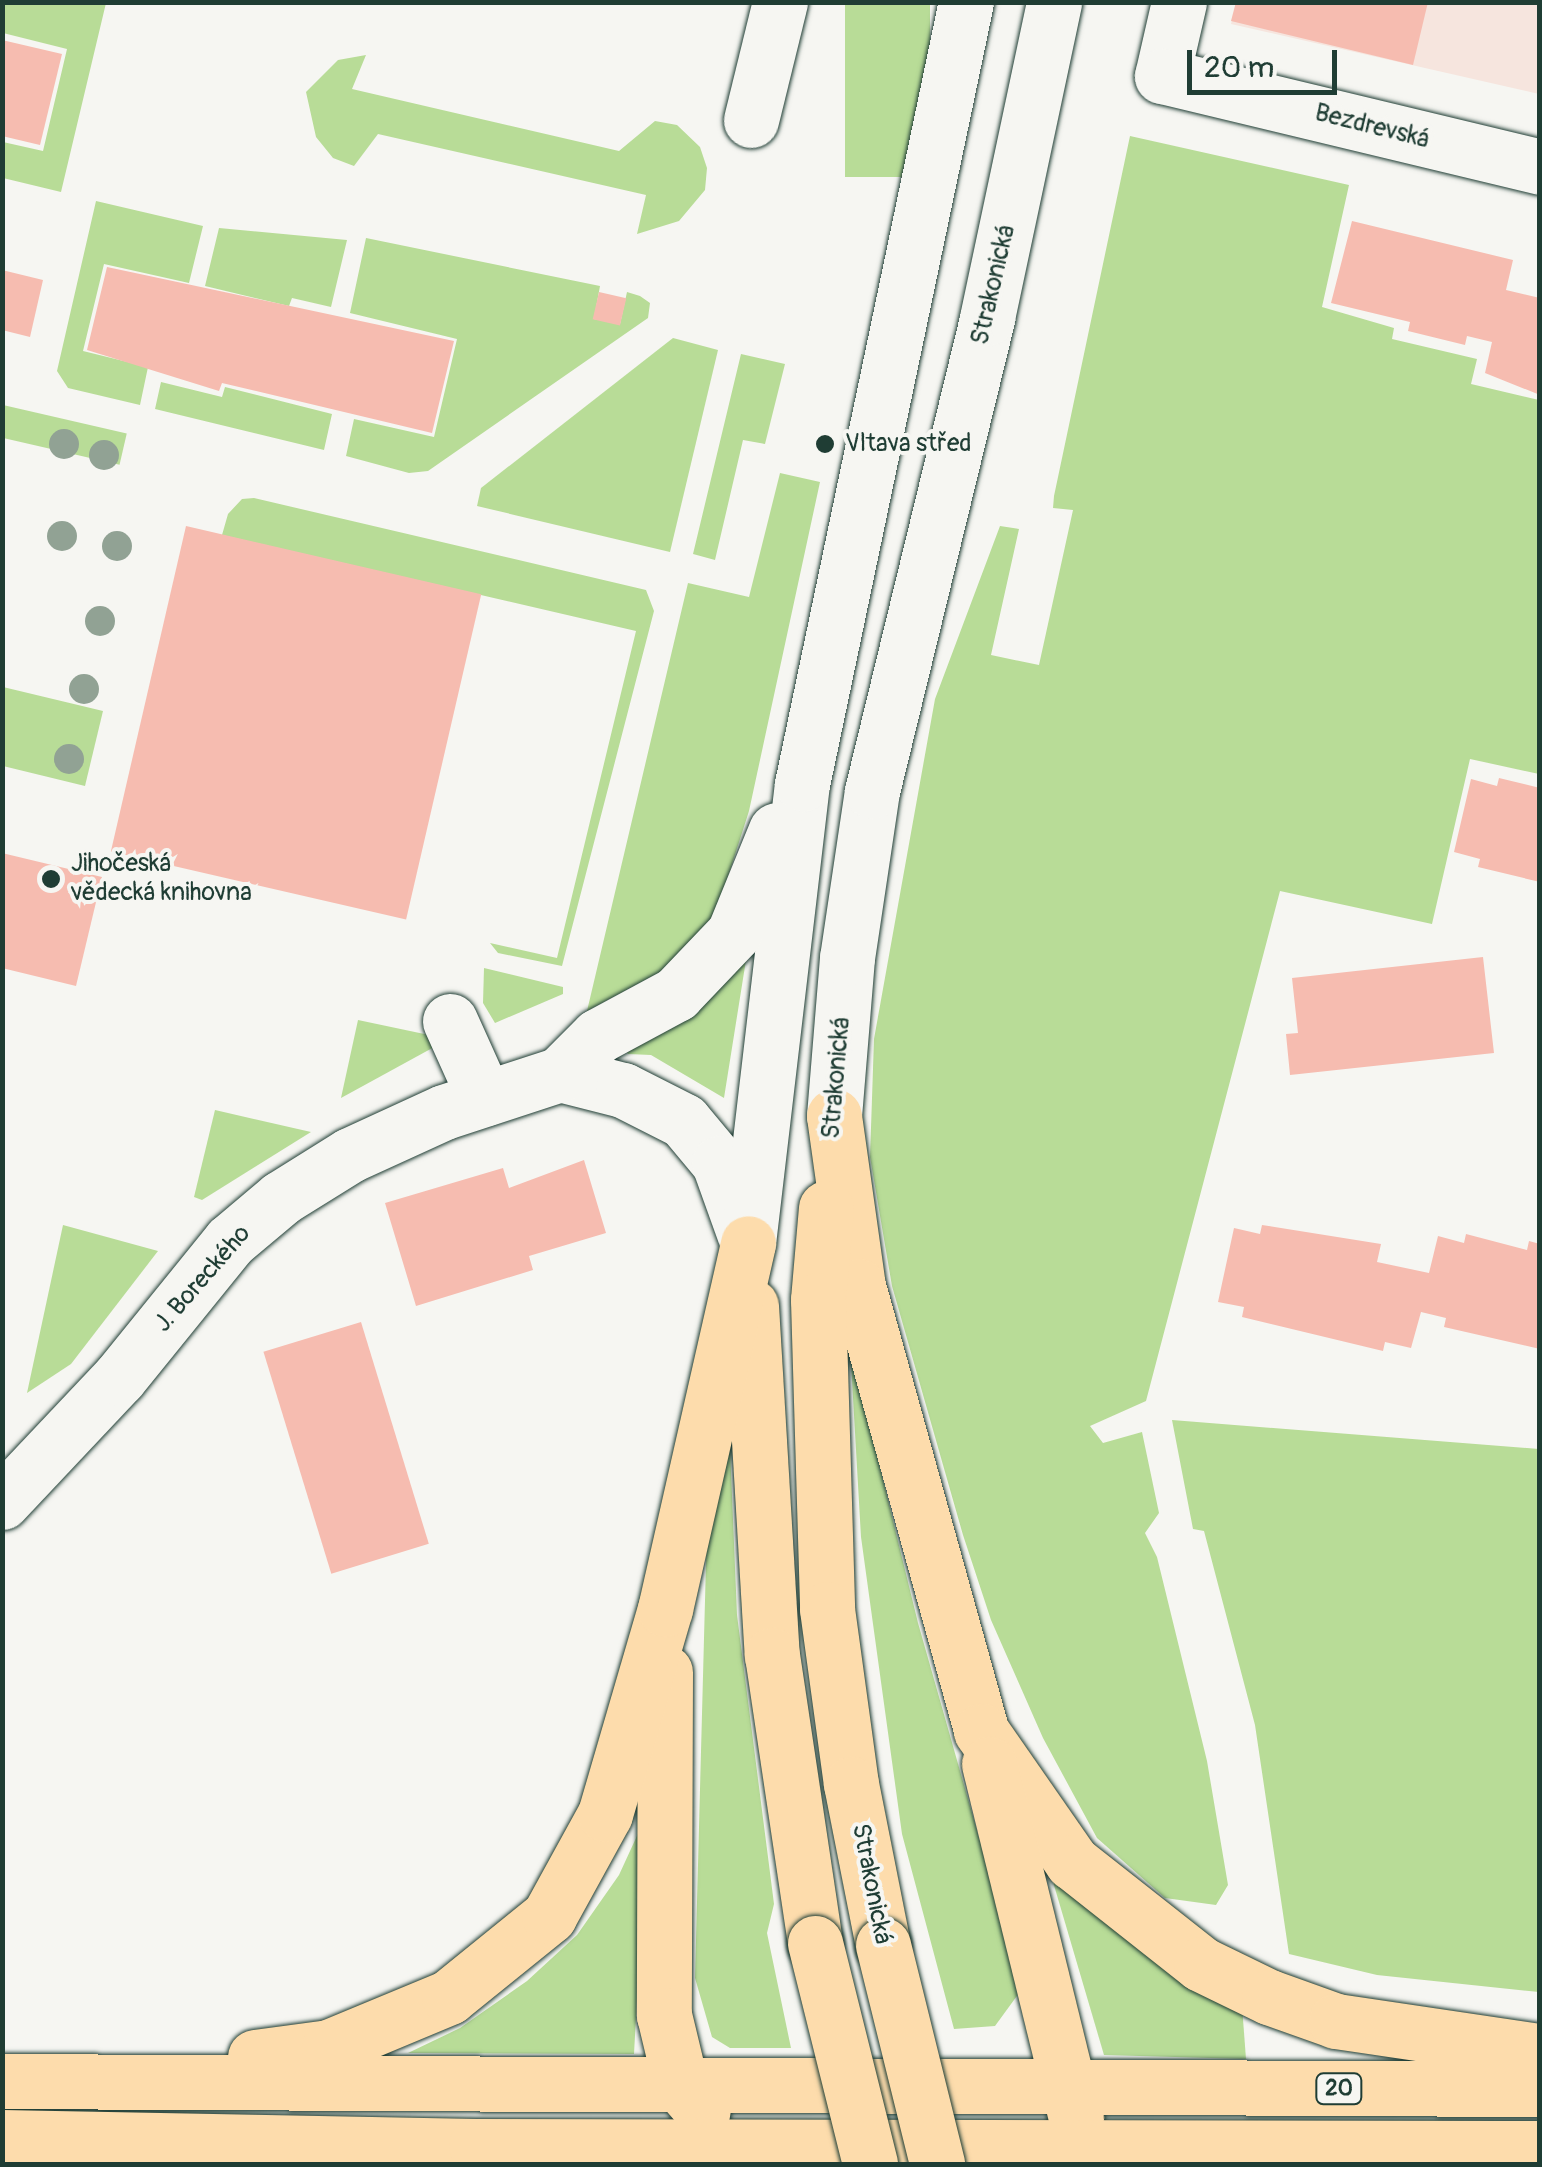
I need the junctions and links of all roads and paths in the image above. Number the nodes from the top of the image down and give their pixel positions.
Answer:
1 (780, 2) edge
2 (966, 2) edge
3 (1054, 2) edge
4 (1179, 2) edge
5 (751, 120) dead end
6 (1540, 167) edge
7 (802, 784) junction
8 (450, 1021) dead end
9 (560, 1074) junction
10 (485, 1098) junction
11 (834, 1116) junction
12 (748, 1243) junction
13 (10, 1486) edge
14 (665, 1609) junction
15 (981, 1731) junction
16 (1540, 2050) edge
17 (94, 2079) junction
18 (2, 2081) edge
19 (682, 2086) junction
20 (1068, 2086) junction
21 (756, 2087) junction
22 (1540, 2089) edge
23 (2, 2137) edge
24 (1540, 2148) edge
25 (732, 2153) edge
26 (1085, 2156) edge
27 (159, 2164) edge
28 (870, 2164) edge
29 (938, 2164) edge

1 - 5 street
2 - 7 street
3 - 11 street, Strakonická
4 - 6 street, Bezdrevská
7 - 9 street, J. Boreckého
7 - 12 street
8 - 10 street
9 - 10 street, J. Boreckého
9 - 12 street
10 - 13 street, J. Boreckého
11 - 15 main road
11 - 29 main road, Strakonická, bridge
12 - 14 main road
12 - 28 main road, bridge
14 - 17 main road
14 - 19 main road
15 - 16 main road
15 - 20 main road
17 - 18 main road
17 - 19 main road
19 - 21 main road
19 - 25 main road
20 - 21 main road, 20
20 - 22 main road, 20
20 - 26 main road
21 - 25 main road
23 - 25 main road
23 - 27 main road
24 - 26 main road
25 - 26 main road

